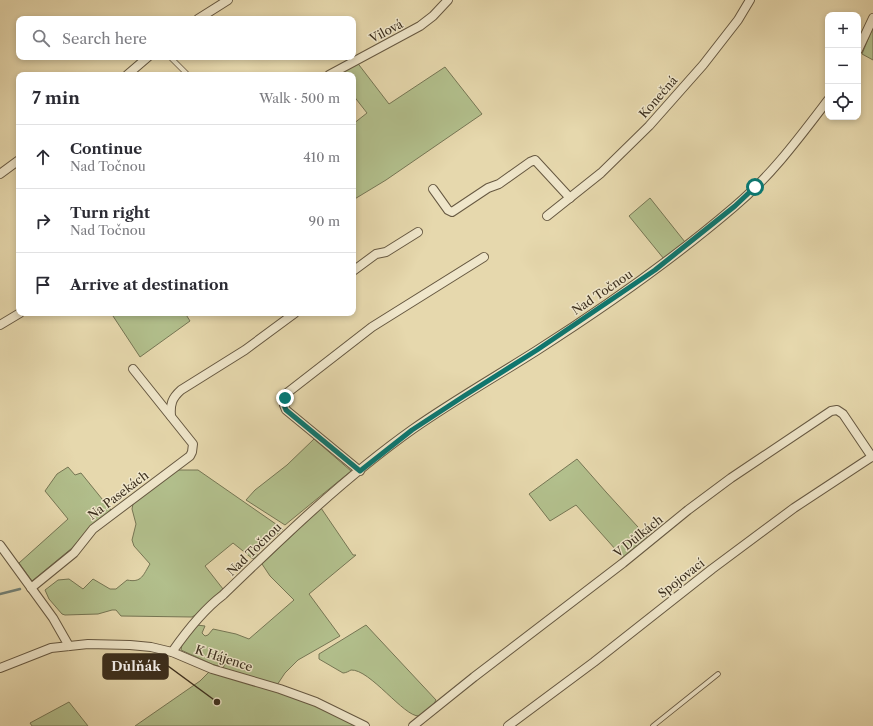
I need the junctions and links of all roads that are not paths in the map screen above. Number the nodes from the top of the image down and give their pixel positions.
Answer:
1 (228, 0) edge
2 (448, 0) edge
3 (750, 0) edge
4 (203, 16) edge
5 (873, 18) edge
6 (859, 48) edge
7 (144, 60) edge
8 (173, 60) edge
9 (130, 72) edge
10 (185, 72) edge
11 (335, 72) edge
12 (825, 104) edge
13 (16, 162) edge
14 (0, 174) edge
15 (433, 188) dead end
16 (570, 198) junction
17 (547, 216) dead end
18 (418, 232) dead end
19 (484, 257) dead end
20 (356, 269) edge
21 (16, 315) edge
22 (291, 316) edge
23 (0, 325) edge
24 (133, 369) dead end
25 (154, 396) junction
26 (175, 396) junction
27 (171, 417) junction
28 (872, 457) edge
29 (360, 471) junction
30 (0, 545) edge
31 (31, 588) junction
32 (69, 646) junction
33 (172, 652) junction
34 (0, 668) edge
35 (718, 674) dead end
36 (365, 726) edge
37 (413, 726) edge
38 (508, 726) edge
39 (653, 726) edge

1 - 4 street
2 - 11 street, Vilová
3 - 16 street, Konečná
5 - 6 street
7 - 9 street
8 - 10 lane
12 - 29 street, Nad Točnou
13 - 14 street
15 - 16 street
16 - 17 street, Konečná
18 - 20 street
19 - 29 street
21 - 23 street
22 - 26 street
24 - 25 street, Na Pasekách
25 - 26 street
25 - 27 street, Na Pasekách
26 - 27 street
27 - 31 street, Na Pasekách
28 - 37 street, V Důlkách
28 - 38 street, Spojovací
29 - 33 street, Nad Točnou
30 - 31 street
31 - 32 street
32 - 33 street, K Hájence
32 - 34 street
33 - 36 street, K Hájence
35 - 39 lane

